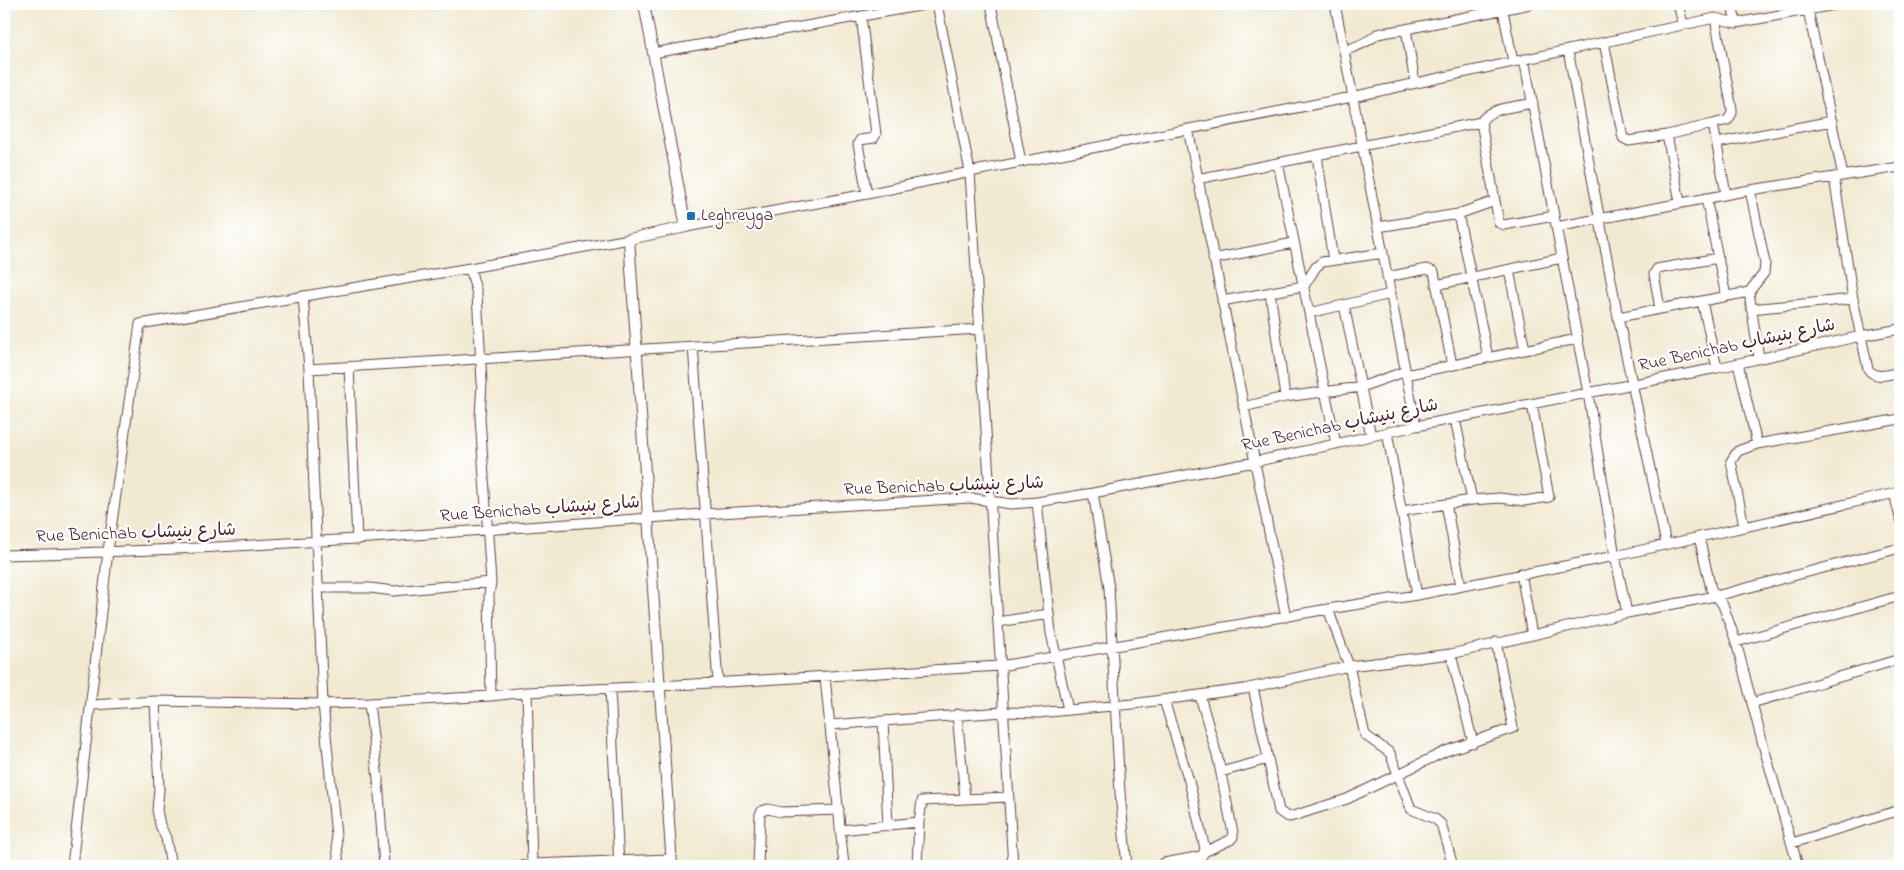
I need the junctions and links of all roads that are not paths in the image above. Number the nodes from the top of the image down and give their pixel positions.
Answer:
1 (644, 4) edge
2 (930, 4) edge
3 (938, 4) edge
4 (991, 4) edge
5 (1335, 4) edge
6 (1530, 4) edge
7 (1678, 4) edge
8 (1732, 4) edge
9 (1840, 4) edge
10 (1503, 6) edge
11 (1812, 7) edge
12 (861, 16) junction
13 (1715, 18) junction
14 (1736, 22) junction
15 (1683, 24) junction
16 (1406, 29) junction
17 (1604, 42) junction
18 (1568, 50) junction
19 (1344, 51) junction
20 (653, 53) junction
21 (1524, 60) junction
22 (1513, 62) junction
23 (1415, 83) junction
24 (1352, 97) junction
25 (1533, 103) junction
26 (1832, 121) junction
27 (1481, 122) junction
28 (1713, 124) junction
29 (1188, 129) junction
30 (1667, 135) junction
31 (1717, 143) junction
32 (1362, 147) junction
33 (1317, 156) junction
34 (1021, 162) junction
35 (1278, 164) junction
36 (1900, 167) edge
37 (970, 172) junction
38 (1839, 177) junction
39 (1197, 179) junction
40 (1750, 190) junction
41 (867, 194) junction
42 (1726, 194) junction
43 (1706, 198) junction
44 (1495, 201) junction
45 (1680, 202) junction
46 (1458, 214) junction
47 (1554, 216) junction
48 (1600, 218) junction
49 (686, 227) junction
50 (1378, 227) junction
51 (1556, 227) junction
52 (629, 239) junction
53 (1293, 243) junction
54 (1383, 253) junction
55 (1562, 258) junction
56 (1718, 258) junction
57 (1213, 259) junction
58 (1333, 260) junction
59 (470, 268) junction
60 (1509, 270) junction
61 (1387, 277) junction
62 (1472, 278) junction
63 (1304, 286) junction
64 (1436, 286) junction
65 (1270, 292) junction
66 (1749, 292) junction
67 (1391, 294) junction
68 (303, 296) junction
69 (1726, 296) junction
70 (1854, 299) junction
71 (1222, 301) junction
72 (1702, 301) junction
73 (1344, 305) junction
74 (1660, 309) junction
75 (1751, 309) junction
76 (1309, 313) junction
77 (1618, 318) junction
78 (980, 329) junction
79 (1900, 329) edge
80 (1861, 336) junction
81 (1578, 338) junction
82 (693, 346) junction
83 (636, 350) junction
84 (1525, 350) junction
85 (479, 358) junction
86 (1488, 358) junction
87 (1759, 358) junction
88 (1738, 363) junction
89 (1452, 365) junction
90 (350, 367) junction
91 (309, 368) junction
92 (1718, 368) junction
93 (1900, 372) edge
94 (1406, 373) junction
95 (1632, 385) junction
96 (1361, 387) junction
97 (1325, 392) junction
98 (1588, 393) junction
99 (1286, 397) junction
100 (1532, 404) junction
101 (1243, 407) junction
102 (1455, 419) junction
103 (1900, 419) edge
104 (1416, 426) junction
105 (1387, 432) junction
106 (1371, 436) junction
107 (1336, 444) junction
108 (1757, 444) junction
109 (1254, 462) junction
110 (1897, 492) edge
111 (1093, 493) junction
112 (1472, 500) junction
113 (992, 501) junction
114 (1037, 502) junction
115 (1446, 504) junction
116 (1402, 511) junction
117 (705, 514) junction
118 (648, 518) junction
119 (1900, 518) edge
120 (1744, 526) junction
121 (488, 530) junction
122 (1699, 537) junction
123 (357, 540) junction
124 (316, 542) junction
125 (1666, 544) junction
126 (1900, 548) edge
127 (108, 551) junction
128 (4, 555) edge
129 (1615, 556) junction
130 (1521, 573) junction
131 (491, 582) junction
132 (1461, 586) junction
133 (318, 588) junction
134 (1417, 596) junction
135 (1716, 596) junction
136 (1900, 596) edge
137 (1328, 609) junction
138 (1627, 613) junction
139 (1049, 614) junction
140 (1286, 617) junction
141 (998, 622) junction
142 (1532, 635) junction
143 (1496, 642) junction
144 (1736, 642) junction
145 (1113, 646) junction
146 (1451, 654) junction
147 (1056, 655) junction
148 (1900, 659) edge
149 (1000, 666) junction
150 (1349, 666) junction
151 (825, 677) junction
152 (718, 683) junction
153 (659, 686) junction
154 (1253, 687) junction
155 (610, 688) junction
156 (527, 692) junction
157 (491, 696) junction
158 (1200, 696) junction
159 (1164, 700) junction
160 (155, 701) junction
161 (1752, 702) junction
162 (369, 703) junction
163 (323, 704) junction
164 (92, 705) junction
165 (1115, 706) junction
166 (1068, 710) junction
167 (1003, 712) junction
168 (957, 714) junction
169 (882, 721) junction
170 (830, 725) junction
171 (1473, 743) junction
172 (1268, 759) junction
173 (1221, 772) junction
174 (1397, 774) junction
175 (965, 798) junction
176 (1009, 798) junction
177 (839, 810) junction
178 (1900, 810) edge
179 (918, 822) junction
180 (888, 826) junction
181 (840, 830) junction
182 (1792, 843) junction
183 (1204, 852) junction
184 (618, 863) edge
185 (671, 863) edge
186 (532, 864) junction
187 (72, 866) edge
188 (171, 866) edge
189 (339, 866) edge
190 (384, 866) edge
191 (521, 866) edge
192 (758, 866) edge
193 (844, 866) edge
194 (917, 866) edge
195 (1013, 866) edge
196 (1127, 866) edge
197 (1159, 866) edge
198 (1453, 866) edge
199 (1798, 866) edge

1 - 20 street
2 - 12 street
3 - 37 street
4 - 34 street
5 - 19 street
6 - 10 street
7 - 15 street
8 - 14 street
9 - 11 street
10 - 16 street
10 - 22 street
11 - 14 street
11 - 26 street
12 - 20 street
12 - 41 street
13 - 14 street
13 - 15 street
13 - 28 street
15 - 17 street
16 - 19 street
16 - 23 street
17 - 18 street
17 - 30 street
18 - 21 street
18 - 48 street
19 - 24 street
20 - 49 street
21 - 22 street
21 - 25 street
22 - 23 street
23 - 24 street
24 - 29 street
24 - 32 street
25 - 27 street
25 - 47 street
26 - 31 street
26 - 38 street
27 - 32 street
27 - 44 street
28 - 30 street
28 - 31 street
29 - 34 street
29 - 39 street
30 - 45 street
31 - 42 street
32 - 33 street
32 - 50 street
33 - 35 street
33 - 58 street
34 - 37 street
35 - 39 street
35 - 53 street
36 - 38 street
37 - 41 street
37 - 78 street
38 - 40 street
38 - 70 street
39 - 57 street
40 - 42 street
40 - 66 street
41 - 49 street
42 - 43 street
43 - 45 street
43 - 56 street
44 - 46 street
44 - 47 street
45 - 48 street
46 - 50 street
46 - 62 street
47 - 51 street
48 - 51 street
48 - 77 street
49 - 52 street
50 - 54 street
51 - 55 street
52 - 59 street
52 - 83 street
53 - 57 street
53 - 63 street
54 - 58 street
54 - 61 street
55 - 60 street
55 - 81 street
56 - 69 street
56 - 74 street
57 - 71 street
58 - 63 street
59 - 68 street
59 - 85 street
60 - 62 street
60 - 84 street
61 - 64 street
61 - 67 street
62 - 64 street
62 - 86 street
63 - 65 street
63 - 76 street
64 - 89 street
65 - 71 street
65 - 99 street
66 - 69 street
66 - 75 street
67 - 73 street
67 - 94 street
68 - 91 street
68 - 127 street
69 - 72 street
70 - 75 street
70 - 80 street
71 - 101 street
72 - 74 street
72 - 92 street
73 - 76 street
73 - 96 street
74 - 77 street
75 - 87 street
76 - 97 street
77 - 95 street
78 - 82 street
78 - 113 street
79 - 80 street, Rue Benichab شارع بنيشاب
80 - 87 street, Rue Benichab شارع بنيشاب
80 - 93 street
81 - 84 street
81 - 98 street
82 - 83 street
82 - 117 street
83 - 85 street
83 - 118 street
84 - 86 street
85 - 90 street
85 - 121 street
86 - 89 street
87 - 88 street, Rue Benichab شارع بنيشاب
88 - 92 street, Rue Benichab شارع بنيشاب
88 - 108 street
89 - 94 street
90 - 91 street
90 - 123 street
91 - 124 street
92 - 95 street, Rue Benichab شارع بنيشاب
94 - 96 street
94 - 104 street
95 - 98 street, Rue Benichab شارع بنيشاب
95 - 125 street
96 - 97 street
96 - 106 street
97 - 99 street
97 - 107 street
98 - 100 street, Rue Benichab شارع بنيشاب
98 - 129 street
99 - 101 street
100 - 102 street, Rue Benichab شارع بنيشاب
100 - 112 street
101 - 109 street
102 - 104 street, Rue Benichab شارع بنيشاب
102 - 112 street
103 - 108 street
104 - 105 street, Rue Benichab شارع بنيشاب
105 - 106 street, Rue Benichab شارع بنيشاب
105 - 116 street
106 - 107 street, Rue Benichab شارع بنيشاب
107 - 109 street, Rue Benichab شارع بنيشاب
108 - 120 street
109 - 111 street, Rue Benichab شارع بنيشاب
109 - 140 street
110 - 119 street
110 - 120 street
111 - 114 street, Rue Benichab شارع بنيشاب
111 - 145 street
112 - 115 street
113 - 114 street, Rue Benichab شارع بنيشاب
113 - 117 street, Rue Benichab شارع بنيشاب
113 - 141 street
114 - 139 street
115 - 116 street
115 - 132 street
116 - 134 street
117 - 118 street, Rue Benichab شارع بنيشاب
117 - 152 street
118 - 121 street, Rue Benichab شارع بنيشاب
118 - 153 street
120 - 122 street
121 - 123 street, Rue Benichab شارع بنيشاب
121 - 131 street
122 - 125 street
122 - 135 street
123 - 124 street, Rue Benichab شارع بنيشاب
124 - 127 street, Rue Benichab شارع بنيشاب
124 - 133 street
125 - 129 street
126 - 135 street
127 - 128 street, Rue Benichab شارع بنيشاب
127 - 164 street
129 - 130 street
129 - 138 street
130 - 132 street
130 - 142 street
131 - 133 street
131 - 157 street
132 - 134 street
133 - 163 street
134 - 137 street
135 - 138 street
135 - 144 street
136 - 144 street
137 - 140 street
137 - 150 street
138 - 142 street
139 - 141 street
139 - 147 street
140 - 145 street
141 - 149 street
142 - 143 street
143 - 146 street
143 - 171 street
144 - 161 street
145 - 147 street
145 - 165 street
146 - 150 street
146 - 171 street
147 - 149 street
147 - 166 street
148 - 161 street
149 - 151 street
149 - 167 street
150 - 154 street
150 - 174 street
151 - 152 street
151 - 170 street
152 - 153 street
153 - 155 street
153 - 185 street
154 - 158 street
154 - 172 street
155 - 156 street
155 - 184 street
156 - 157 street
156 - 186 street
157 - 162 street
158 - 159 street
158 - 173 street
159 - 165 street
159 - 183 street
160 - 163 street
160 - 164 street
160 - 188 street
161 - 182 street
162 - 163 street
162 - 190 street
163 - 189 street
164 - 187 street
165 - 166 street
165 - 196 street
166 - 167 street
167 - 168 street
167 - 176 street
168 - 169 street
168 - 175 street
169 - 170 street
169 - 180 street
170 - 177 street
171 - 174 street
172 - 173 street
172 - 174 street
173 - 183 street
174 - 198 street
175 - 176 street
175 - 179 street
176 - 195 street
177 - 181 street
177 - 192 street
178 - 182 street
179 - 180 street
179 - 194 street
180 - 181 street
181 - 193 street
182 - 199 street
183 - 197 street
184 - 185 street
184 - 186 street
186 - 191 street

